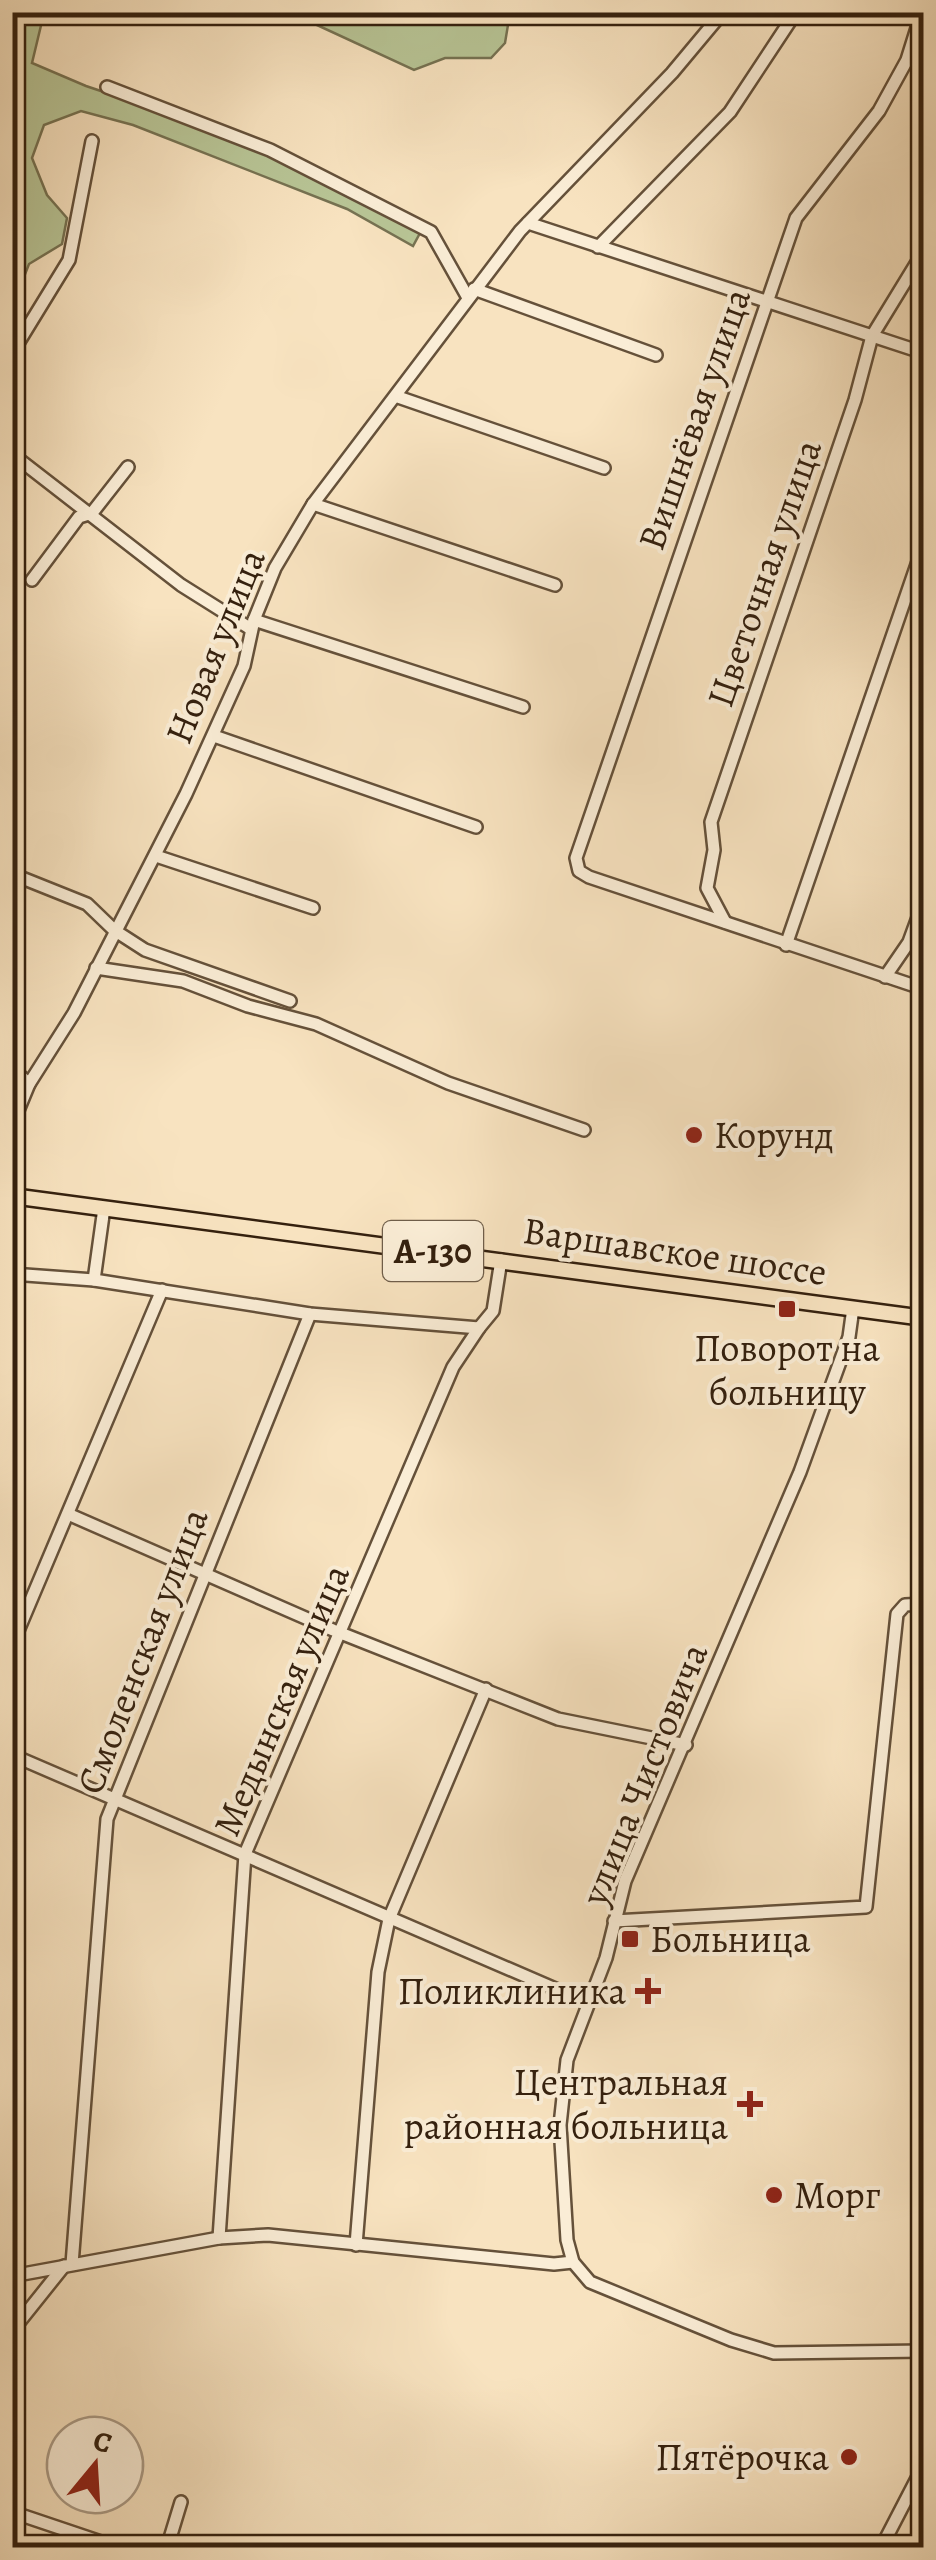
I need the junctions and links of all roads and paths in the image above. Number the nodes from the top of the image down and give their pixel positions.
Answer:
1 (723, 12) edge
2 (796, 12) edge
3 (922, 12) edge
4 (107, 87) dead end
5 (92, 141) dead end
6 (528, 223) junction
7 (598, 246) junction
8 (924, 251) edge
9 (470, 292) junction
10 (765, 303) junction
11 (872, 336) junction
12 (12, 353) edge
13 (924, 353) edge
14 (656, 355) dead end
15 (398, 397) junction
16 (12, 454) edge
17 (128, 467) dead end
18 (604, 468) dead end
19 (314, 504) junction
20 (92, 514) junction
21 (924, 544) edge
22 (32, 580) dead end
23 (554, 585) dead end
24 (253, 625) junction
25 (523, 707) dead end
26 (214, 736) junction
27 (476, 827) dead end
28 (156, 856) junction
29 (12, 874) edge
30 (924, 901) edge
31 (313, 908) dead end
32 (725, 922) junction
33 (114, 930) junction
34 (786, 945) junction
35 (96, 968) junction
36 (885, 977) junction
37 (924, 988) edge
38 (290, 1001) dead end
39 (12, 1068) edge
40 (29, 1084) junction
41 (12, 1125) edge
42 (584, 1130) dead end
43 (12, 1196) edge
44 (104, 1208) junction
45 (500, 1260) junction
46 (12, 1274) edge
47 (94, 1280) junction
48 (162, 1290) junction
49 (853, 1308) junction
50 (310, 1314) junction
51 (924, 1318) edge
52 (478, 1328) junction
53 (68, 1514) junction
54 (203, 1574) junction
55 (924, 1604) edge
56 (343, 1630) junction
57 (12, 1644) edge
58 (486, 1689) junction
59 (686, 1745) junction
60 (12, 1755) edge
61 (114, 1799) junction
62 (245, 1854) junction
63 (389, 1918) junction
64 (614, 1921) junction
65 (588, 2003) junction
66 (219, 2238) junction
67 (356, 2245) junction
68 (573, 2262) junction
69 (68, 2265) junction
70 (12, 2276) edge
71 (12, 2331) edge
72 (924, 2351) edge
73 (924, 2464) edge
74 (181, 2502) dead end
75 (12, 2512) edge
76 (119, 2548) edge
77 (167, 2548) edge
78 (881, 2548) edge

1 - 6 street, Новая улица
2 - 7 street
3 - 10 street, Вишнёвая улица
4 - 9 street
5 - 12 street
6 - 7 street
6 - 9 street, Новая улица
7 - 10 street
8 - 11 street, Цветочная улица
9 - 14 street
9 - 15 street, Новая улица
10 - 11 street
10 - 32 street, Вишнёвая улица
11 - 13 street
11 - 32 street, Цветочная улица
15 - 18 street
15 - 19 street, Новая улица
16 - 20 street
17 - 20 street
19 - 23 street
19 - 24 street, Новая улица
20 - 22 street
20 - 24 street
21 - 34 street
24 - 25 street
24 - 26 street, Новая улица
26 - 27 street
26 - 28 street, Новая улица
28 - 31 street
28 - 33 street, Новая улица
29 - 33 street
30 - 36 street
32 - 34 street
33 - 35 street, Новая улица
33 - 38 street
34 - 36 street
35 - 40 street, Новая улица
35 - 42 street
36 - 37 street
39 - 40 street
40 - 41 street, Новая улица
43 - 44 main road, Варшавское шоссе / А-130
44 - 45 main road, Варшавское шоссе / А-130
44 - 47 street
45 - 49 main road, Варшавское шоссе / А-130
45 - 52 street, Медынская улица
46 - 47 street
47 - 48 street
48 - 50 street
48 - 53 street
49 - 51 main road, А-130
49 - 59 street, улица Чистовича
50 - 52 street
50 - 54 street, Смоленская улица
52 - 56 street, Медынская улица
53 - 54 street
53 - 57 street
54 - 56 street
54 - 61 street, Смоленская улица
55 - 64 street
56 - 58 street
56 - 62 street, Медынская улица
58 - 59 street
58 - 63 street
59 - 64 street, улица Чистовича
60 - 61 street
61 - 62 street
61 - 69 street, Смоленская улица
62 - 63 street
62 - 66 street, Медынская улица
63 - 65 street
63 - 67 street
64 - 65 street, улица Чистовича
65 - 68 street, улица Чистовича
66 - 67 street
66 - 69 street
67 - 68 street
68 - 72 street
69 - 70 street
69 - 71 street
73 - 78 street
74 - 77 street
75 - 76 street

